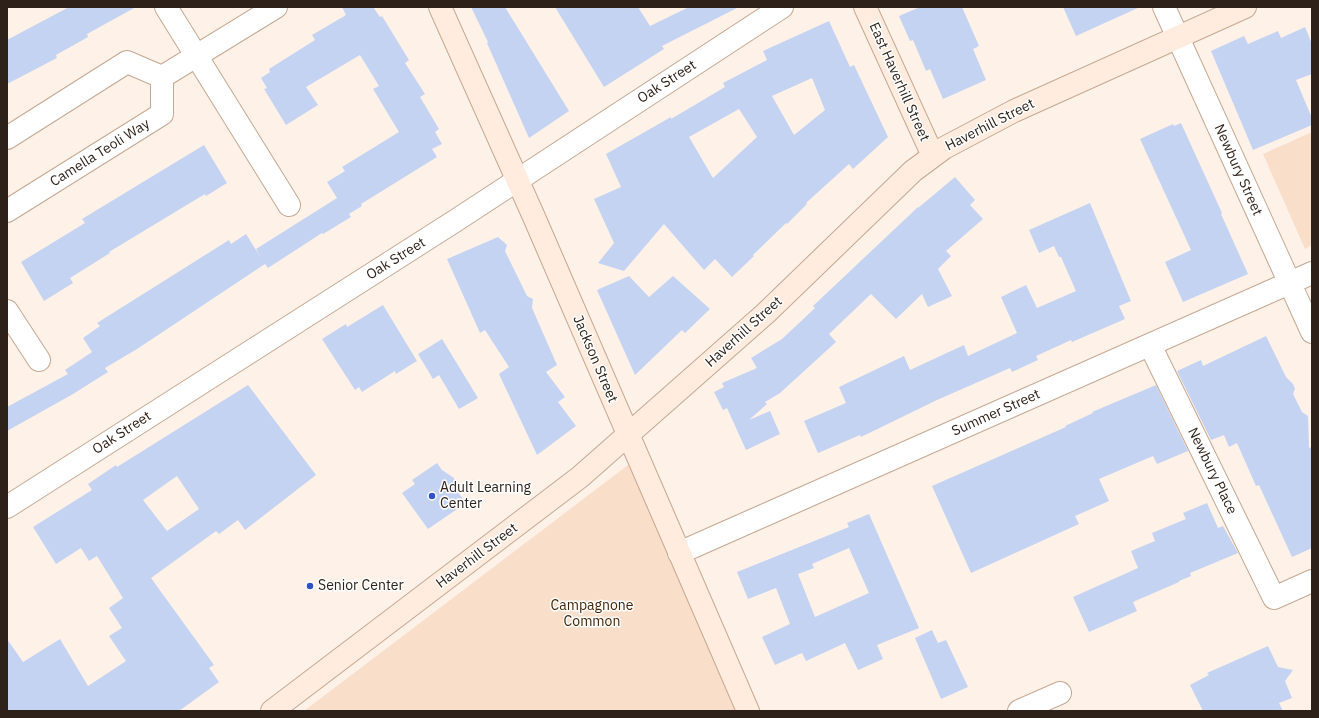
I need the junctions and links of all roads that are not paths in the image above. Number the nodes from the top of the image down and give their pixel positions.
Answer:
1 (166, 7) edge
2 (276, 7) edge
3 (440, 7) edge
4 (782, 7) edge
5 (865, 7) edge
6 (1164, 7) edge
7 (1245, 7) edge
8 (1178, 37) junction
9 (197, 55) junction
10 (162, 77) junction
11 (7, 138) edge
12 (933, 156) junction
13 (517, 180) junction
14 (289, 205) dead end
15 (7, 210) edge
16 (1312, 273) edge
17 (1290, 283) junction
18 (7, 311) edge
19 (1312, 332) edge
20 (1150, 345) junction
21 (39, 360) dead end
22 (628, 435) junction
23 (7, 507) edge
24 (679, 553) junction
25 (1312, 581) edge
26 (1060, 693) dead end
27 (272, 711) edge
28 (748, 711) edge
29 (1020, 711) edge

1 - 9 street
2 - 9 street
3 - 13 main road, Jackson Street
4 - 13 street, Oak Street
5 - 12 main road, East Haverhill Street
6 - 8 street, Newbury Street
7 - 8 main road, Haverhill Street
8 - 12 main road, Haverhill Street
8 - 17 street, Newbury Street
9 - 10 street
9 - 14 street
10 - 11 street
10 - 15 street, Camella Teoli Way
12 - 22 main road, Haverhill Street
13 - 22 main road, Jackson Street
13 - 23 street, Oak Street
16 - 17 street, Summer Street
17 - 19 street, Newbury Street
17 - 20 street, Summer Street
18 - 21 street
20 - 24 street, Summer Street
20 - 25 street, Newbury Place
22 - 24 main road, Jackson Street
22 - 27 main road, Haverhill Street
24 - 28 main road, Jackson Street
26 - 29 street

